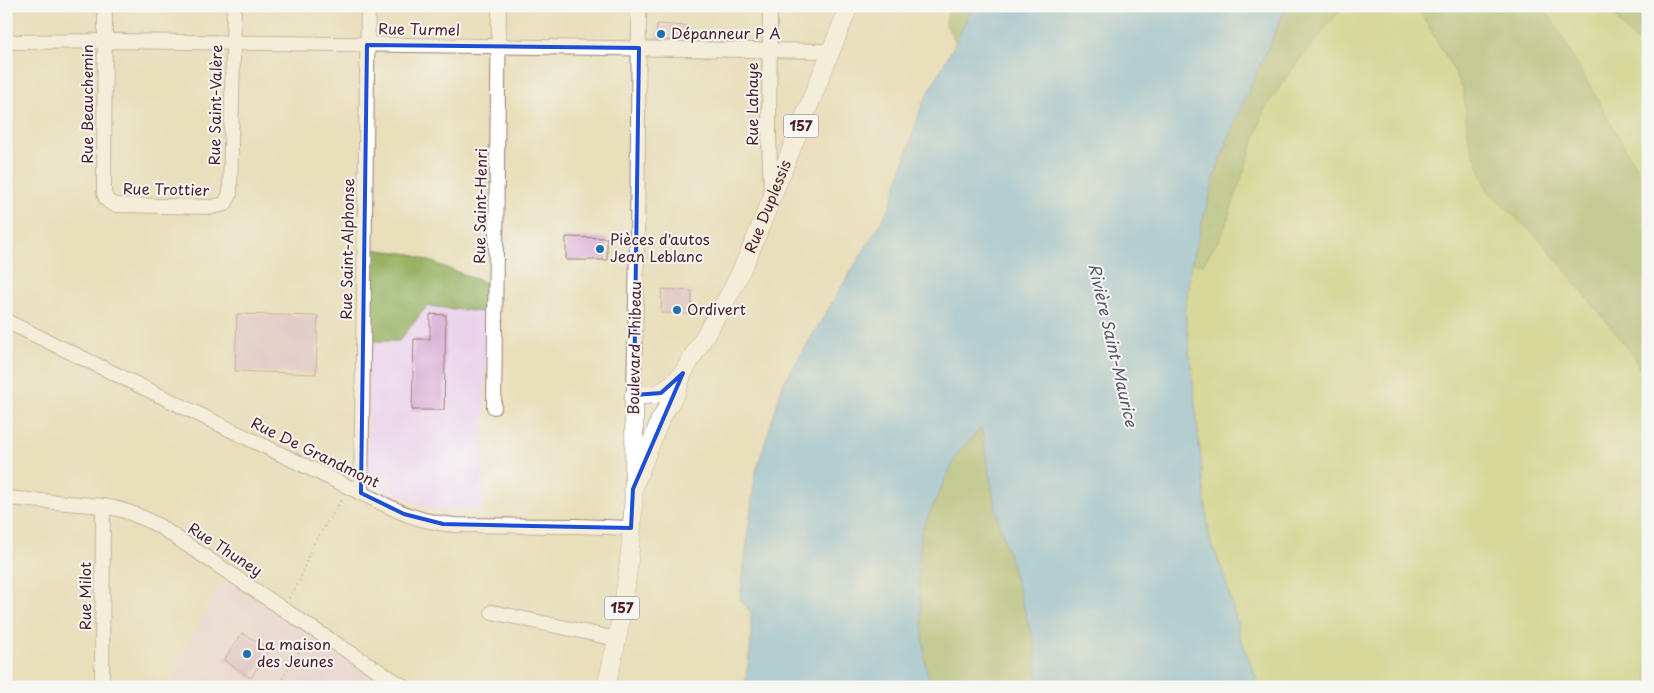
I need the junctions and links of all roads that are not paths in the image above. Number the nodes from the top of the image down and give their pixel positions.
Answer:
1 (105, 6) edge
2 (234, 6) edge
3 (368, 6) edge
4 (499, 6) edge
5 (639, 6) edge
6 (770, 6) edge
7 (849, 6) edge
8 (105, 41) junction
9 (6, 42) edge
10 (233, 44) junction
11 (367, 45) junction
12 (499, 47) junction
13 (639, 48) junction
14 (769, 50) junction
15 (831, 51) junction
16 (108, 201) joint
17 (771, 202) junction
18 (225, 204) joint
19 (6, 321) edge
20 (683, 373) junction
21 (634, 395) junction
22 (494, 407) dead end
23 (633, 489) junction
24 (355, 490) junction
25 (6, 498) edge
26 (103, 506) junction
27 (631, 528) junction
28 (492, 612) dead end
29 (617, 639) junction
30 (102, 687) edge
31 (404, 687) edge
32 (606, 687) edge

1 - 8 street, Rue Beauchemin
2 - 10 street, Rue Saint-Valère
3 - 11 street, Rue Saint-Alphonse
4 - 12 street, Rue Saint-Henri
5 - 13 street, Boulevard Thibeau
6 - 14 street, Rue Lahaye
7 - 15 main road, Rue Duplessis / 157
8 - 9 street, Rue Turmel
8 - 10 street, Rue Turmel
8 - 16 street, Rue Beauchemin
10 - 11 street, Rue Turmel
10 - 18 street, Rue Saint-Valère
11 - 12 street, Rue Turmel
11 - 24 street, Rue Saint-Alphonse
12 - 13 street, Rue Turmel
12 - 22 street, Rue Saint-Henri
13 - 14 street, Rue Turmel
13 - 21 street, Boulevard Thibeau
14 - 15 street, Rue Turmel
14 - 17 street, Rue Lahaye
15 - 17 main road, Rue Duplessis / 157
16 - 18 street, Rue Trottier
17 - 20 main road, Rue Duplessis / 157
19 - 24 street, Rue De Grandmont
20 - 21 main road, Rue Duplessis / 157
20 - 23 main road, Rue Duplessis / 157
21 - 23 main road, Boulevard Thibeau / 157
23 - 27 main road, Boulevard Thibeau / 157
24 - 27 street, Rue De Grandmont
25 - 26 street, Rue Thuney
26 - 30 street, Rue Milot
26 - 31 street, Rue Thuney
27 - 29 main road, Boulevard Thibeau / 157
28 - 29 street
29 - 32 main road, Boulevard Thibeau / 157

